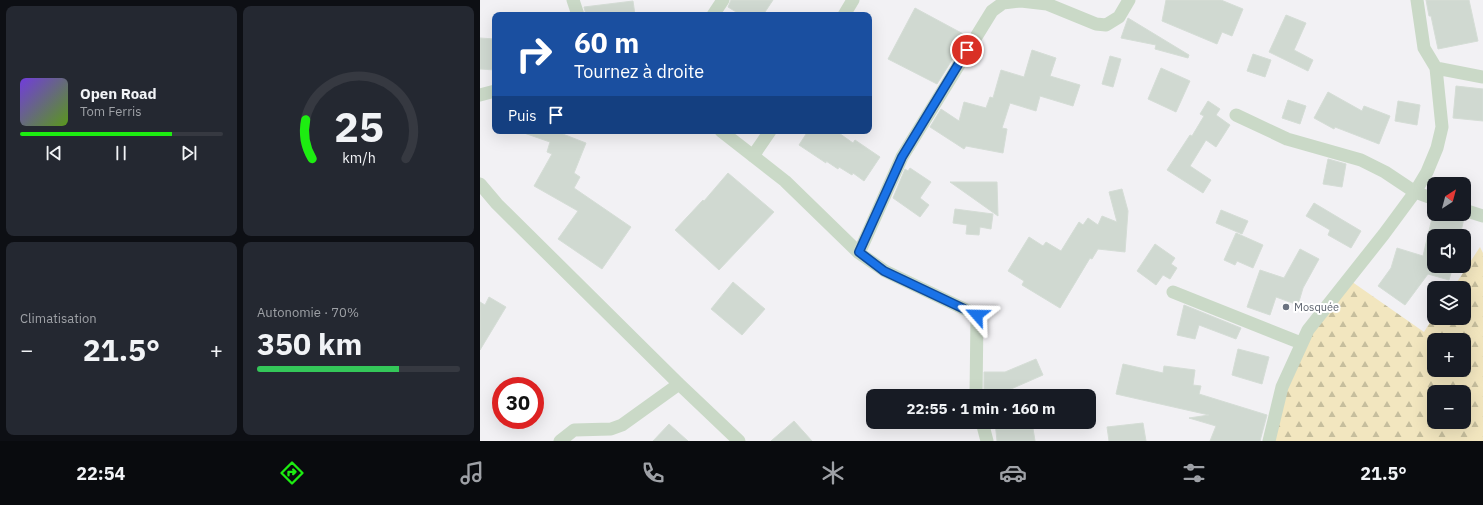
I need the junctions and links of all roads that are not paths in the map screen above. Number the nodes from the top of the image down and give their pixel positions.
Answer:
1 (573, 0) edge
2 (723, 0) edge
3 (853, 0) edge
4 (1129, 0) edge
5 (1417, 0) edge
6 (1000, 1) edge
7 (577, 12) edge
8 (715, 12) edge
9 (846, 12) edge
10 (1436, 68) junction
11 (1483, 77) edge
12 (492, 92) edge
13 (480, 96) edge
14 (1236, 115) dead end
15 (725, 134) edge
16 (768, 134) edge
17 (753, 156) junction
18 (480, 184) edge
19 (1415, 192) junction
20 (1427, 196) edge
21 (1471, 212) edge
22 (1483, 216) edge
23 (859, 252) junction
24 (1173, 292) dead end
25 (1301, 343) junction
26 (679, 384) junction
27 (976, 389) edge
28 (984, 429) edge
29 (560, 441) edge
30 (739, 441) edge
31 (987, 441) edge
32 (1269, 441) edge

1 - 7 street
2 - 8 street
3 - 9 street
4 - 6 street
5 - 10 street
6 - 23 street
10 - 11 street
10 - 19 street
12 - 13 street
14 - 19 street
15 - 17 street
16 - 17 street
17 - 23 street
18 - 26 street
19 - 20 street
19 - 25 street
21 - 22 street
23 - 27 street
24 - 25 street
25 - 32 street
26 - 29 street
26 - 30 street
28 - 31 street

